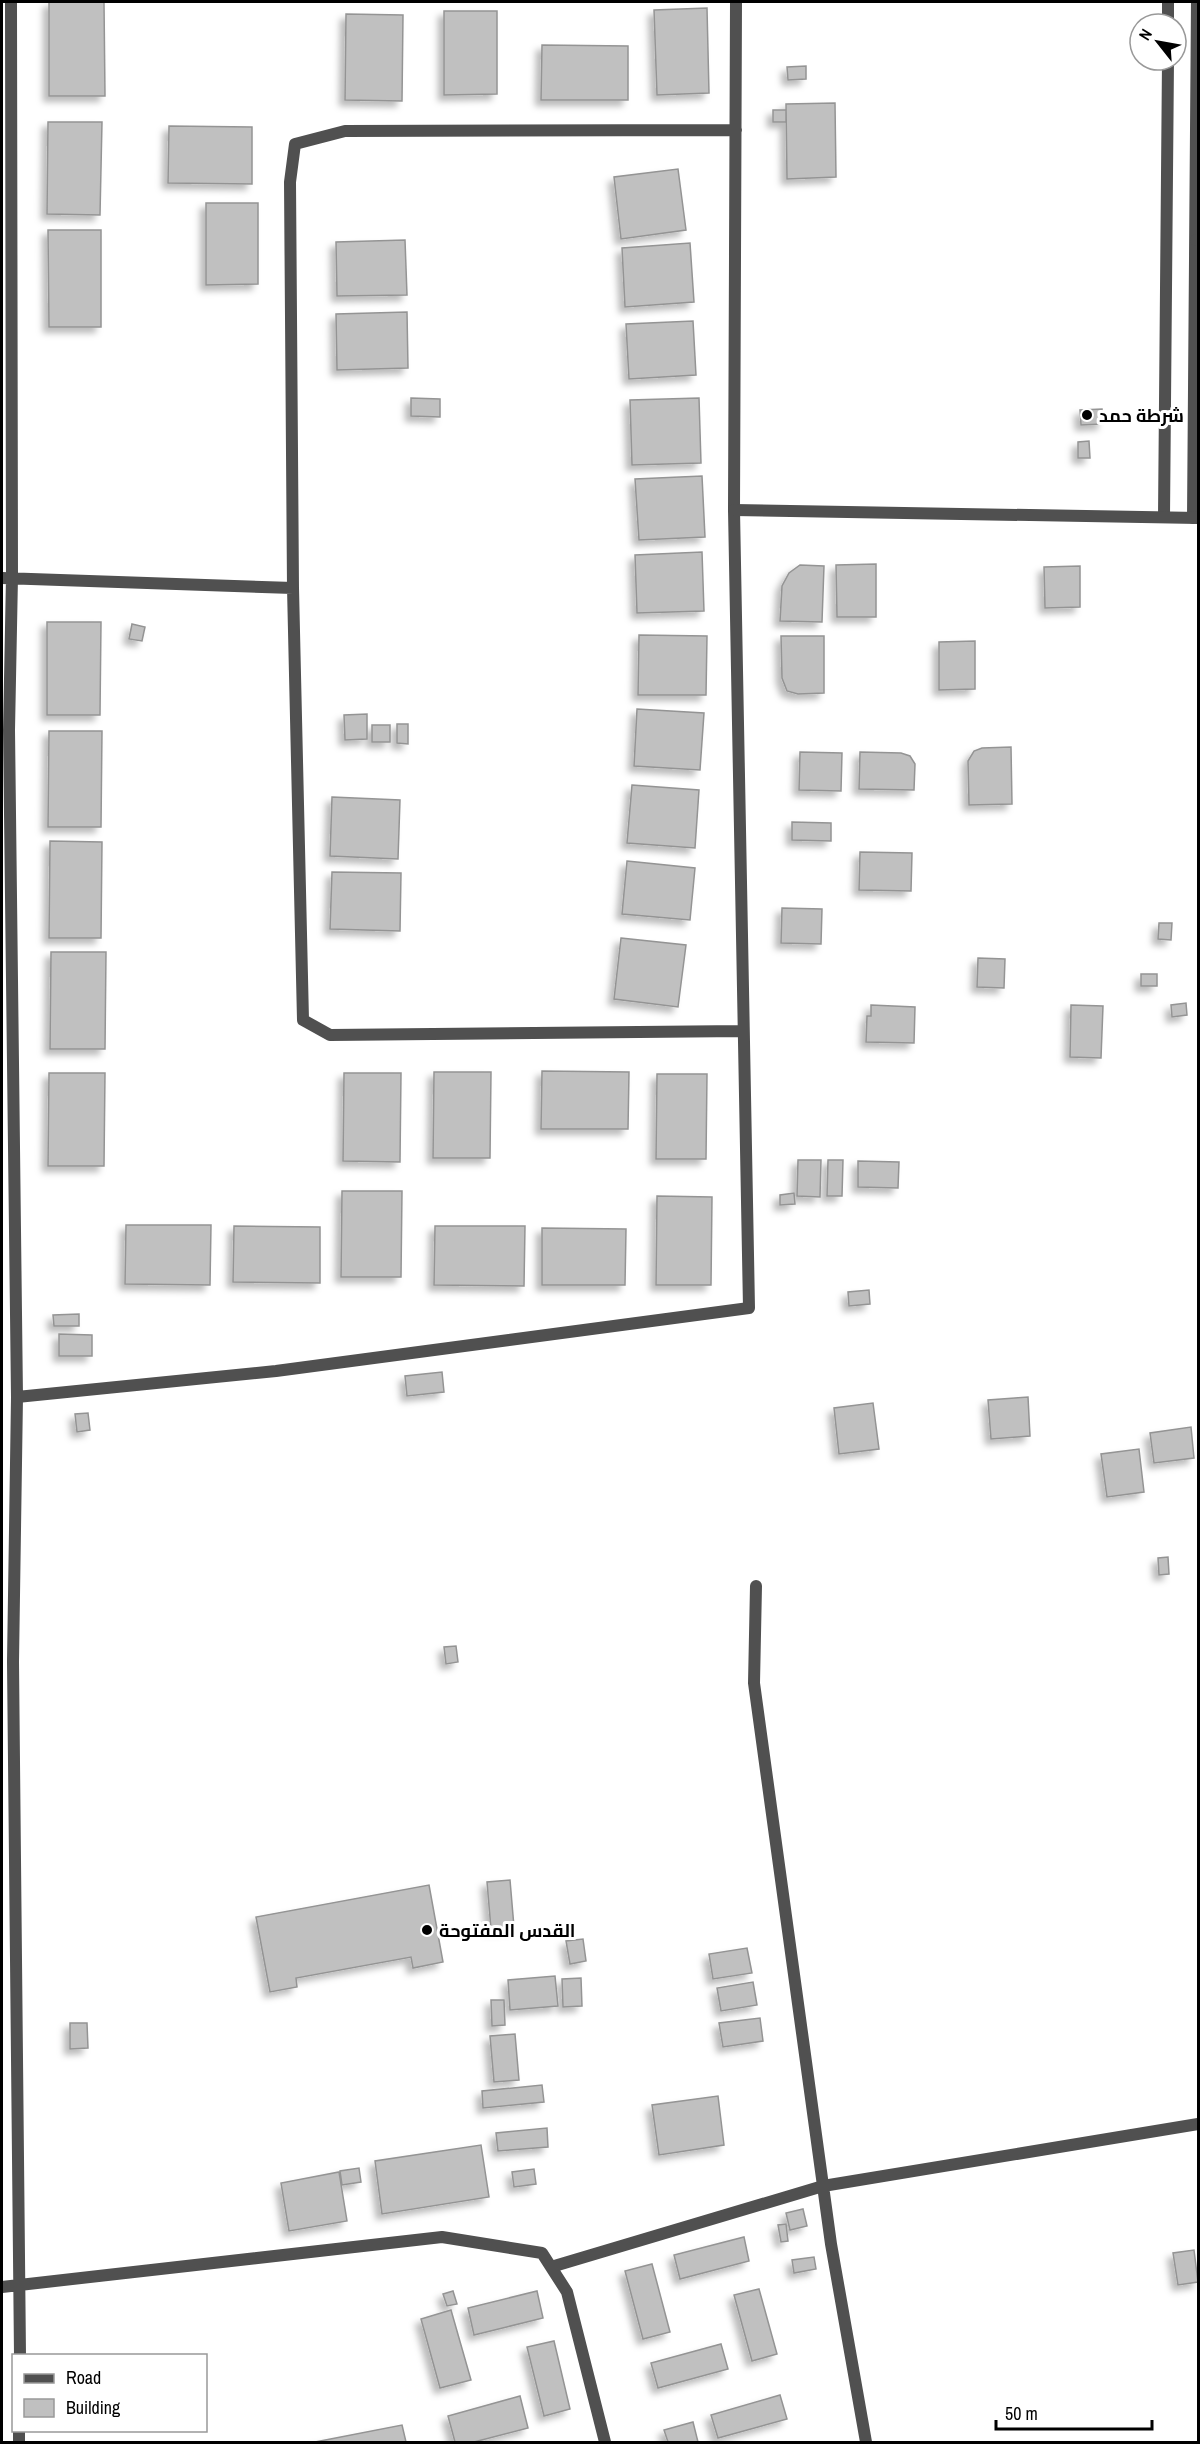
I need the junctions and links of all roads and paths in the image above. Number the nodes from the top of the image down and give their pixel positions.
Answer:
1 (11, 2) edge
2 (736, 2) edge
3 (1197, 2) edge
4 (1168, 72) edge
5 (736, 130) junction
6 (1197, 240) edge
7 (734, 510) junction
8 (1164, 517) junction
9 (1196, 518) edge
10 (7, 578) edge
11 (293, 588) junction
12 (743, 1031) junction
13 (17, 1397) junction
14 (756, 1586) dead end
15 (1198, 2124) edge
16 (823, 2186) junction
17 (551, 2267) junction
18 (20, 2286) junction
19 (2, 2287) edge
20 (20, 2354) edge
21 (605, 2442) edge
22 (866, 2442) edge

1 - 10 street
2 - 5 street
3 - 6 street
4 - 8 street
5 - 7 street
5 - 11 street
6 - 9 street
7 - 8 street
7 - 12 street
8 - 9 street
10 - 11 street
10 - 13 street
11 - 12 street
12 - 13 street
13 - 18 street
14 - 16 street
15 - 16 street
16 - 17 street
16 - 22 street
17 - 18 street
17 - 21 street
18 - 19 street
18 - 20 street

